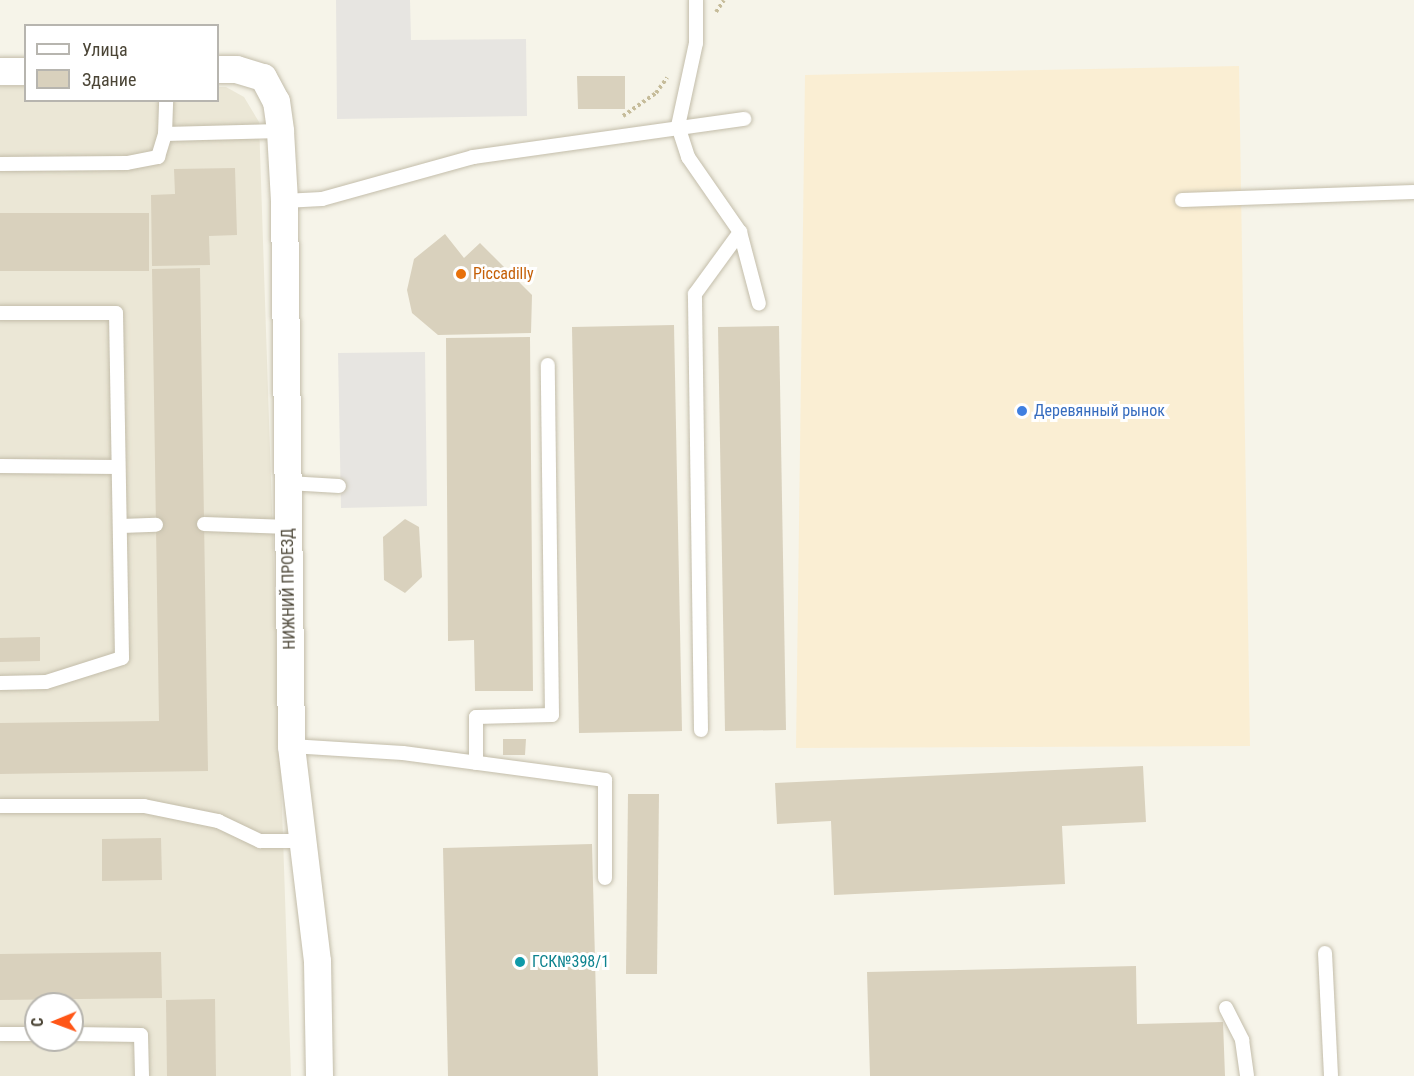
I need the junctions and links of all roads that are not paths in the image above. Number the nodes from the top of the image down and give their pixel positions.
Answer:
1 (696, 0) edge
2 (219, 69) edge
3 (0, 71) edge
4 (24, 71) edge
5 (166, 102) edge
6 (744, 119) dead end
7 (678, 126) junction
8 (280, 130) junction
9 (165, 134) junction
10 (0, 164) edge
11 (1414, 192) edge
12 (1182, 200) dead end
13 (284, 201) junction
14 (740, 232) junction
15 (759, 304) dead end
16 (0, 313) edge
17 (548, 365) dead end
18 (0, 466) edge
19 (118, 467) junction
20 (288, 483) junction
21 (339, 486) dead end
22 (204, 524) dead end
23 (156, 525) dead end
24 (121, 526) junction
25 (289, 528) junction
26 (0, 683) edge
27 (700, 730) dead end
28 (291, 746) junction
29 (476, 763) junction
30 (0, 806) edge
31 (304, 841) junction
32 (605, 878) dead end
33 (1325, 953) dead end
34 (1226, 1008) dead end
35 (0, 1034) edge
36 (24, 1034) edge
37 (84, 1034) edge
38 (142, 1076) edge
39 (319, 1076) edge
40 (1247, 1076) edge
41 (1331, 1076) edge

1 - 7 lane
2 - 8 street, НИЖНИЙ ПРОЕЗД
3 - 4 street
5 - 9 lane
6 - 7 lane
7 - 13 lane
7 - 14 lane
8 - 9 lane
8 - 13 street, НИЖНИЙ ПРОЕЗД
9 - 10 lane
11 - 12 lane
13 - 20 street, НИЖНИЙ ПРОЕЗД
14 - 15 lane
14 - 27 lane
16 - 19 lane
17 - 29 lane
18 - 19 lane
19 - 24 lane
20 - 21 lane
20 - 25 street, НИЖНИЙ ПРОЕЗД
22 - 25 lane
23 - 24 lane
24 - 26 lane
25 - 28 street, НИЖНИЙ ПРОЕЗД
28 - 29 lane
28 - 31 street, НИЖНИЙ ПРОЕЗД
29 - 32 lane
30 - 31 lane
31 - 39 street, НИЖНИЙ ПРОЕЗД
33 - 41 lane
34 - 40 lane
35 - 36 lane
37 - 38 lane

